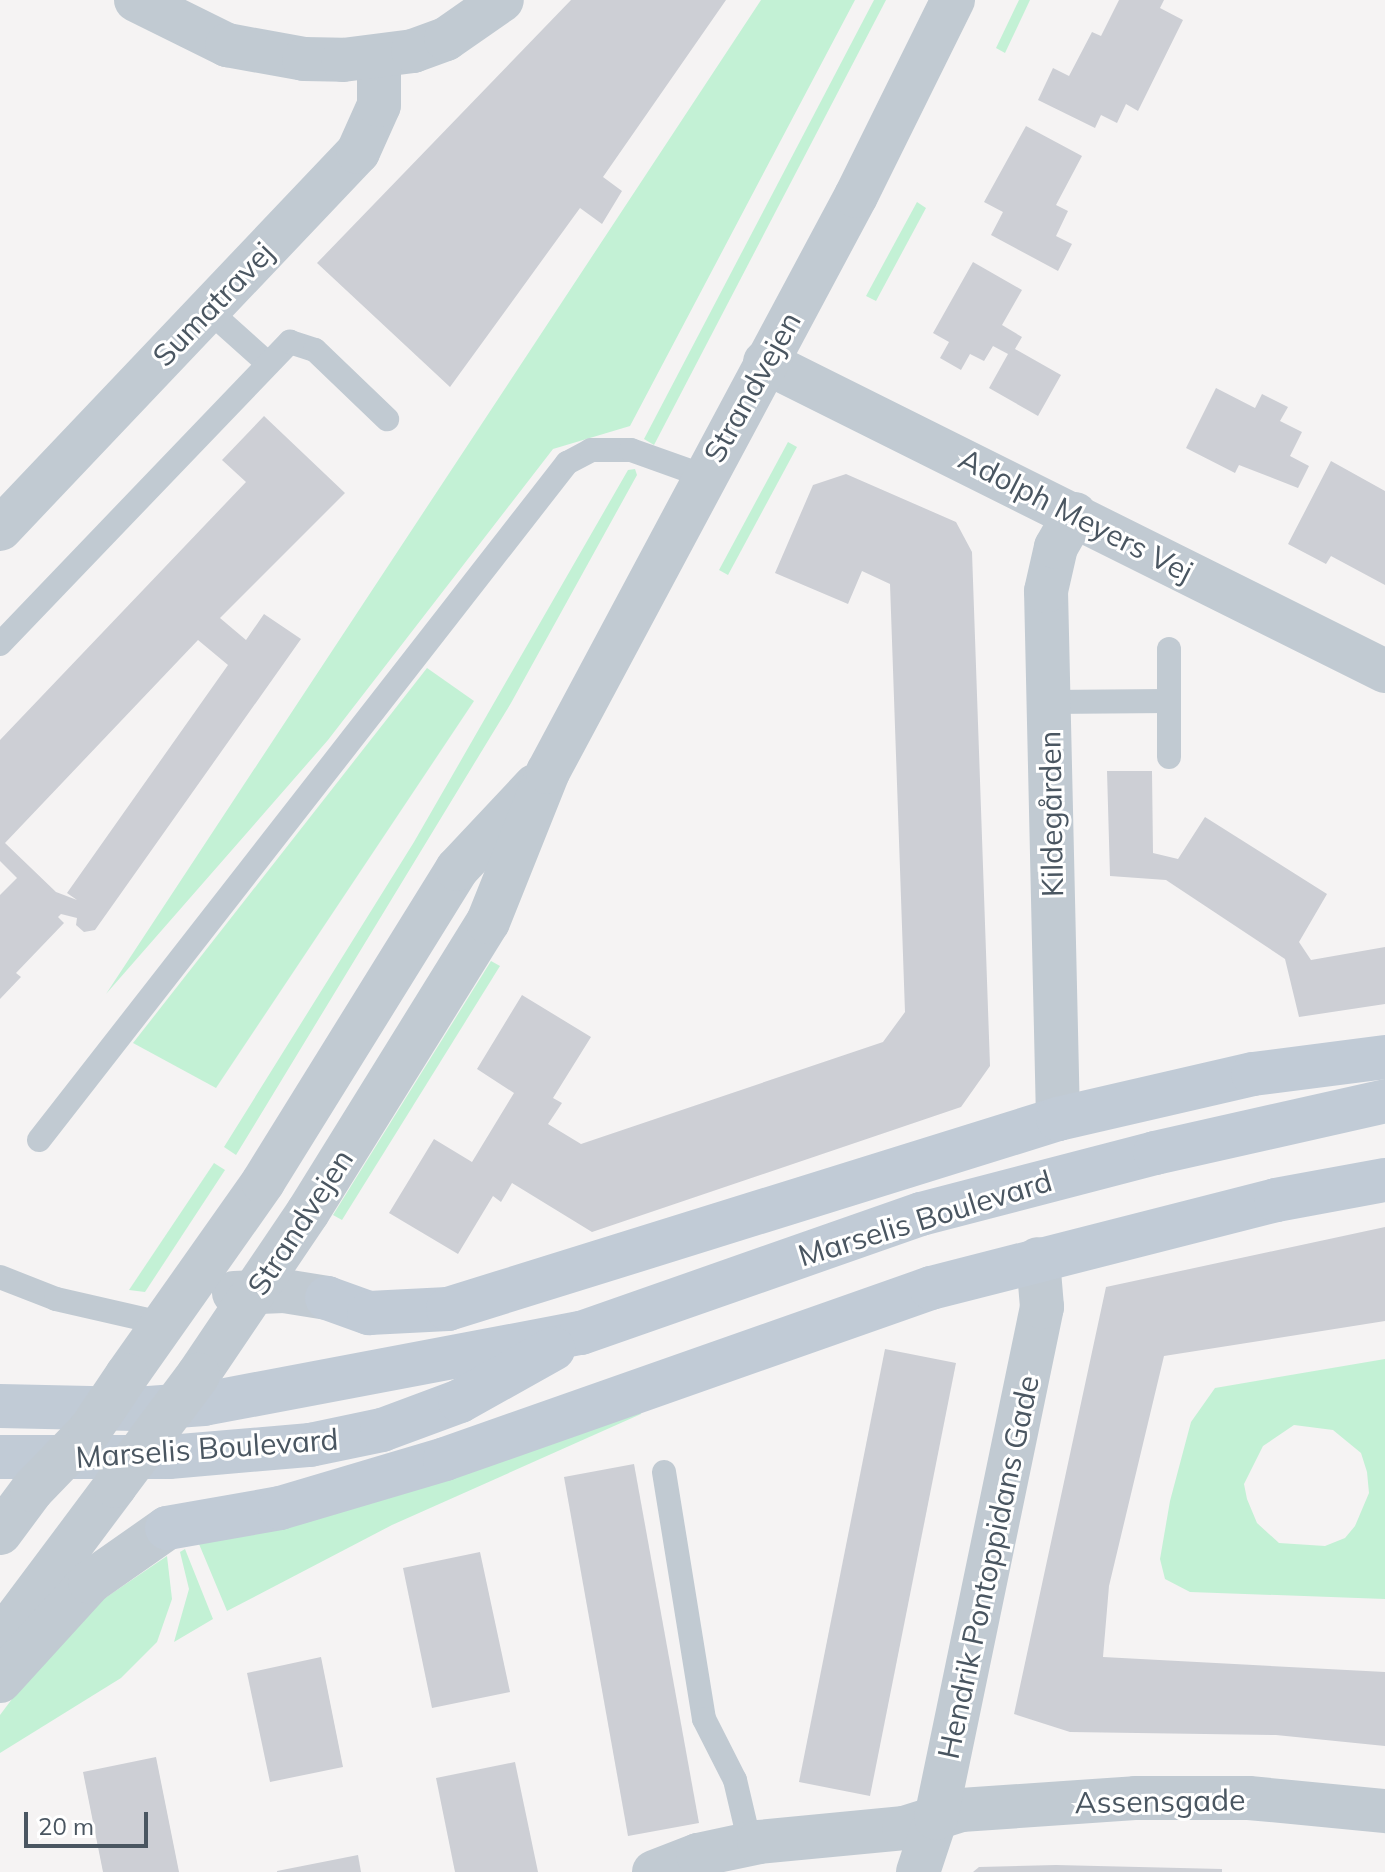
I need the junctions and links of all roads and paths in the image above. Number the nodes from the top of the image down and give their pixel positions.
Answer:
1 (136, 0) edge
2 (502, 0) edge
3 (953, 0) edge
4 (379, 57) junction
5 (207, 309) junction
6 (266, 362) junction
7 (765, 362) junction
8 (387, 419) dead end
9 (704, 476) junction
10 (1075, 514) junction
11 (0, 529) edge
12 (0, 644) edge
13 (1169, 649) dead end
14 (1385, 671) edge
15 (1169, 701) junction
16 (1048, 702) junction
17 (1169, 757) dead end
18 (548, 772) junction
19 (1385, 1057) edge
20 (1385, 1101) edge
21 (1058, 1119) junction
22 (1385, 1121) edge
23 (1275, 1127) junction
24 (39, 1140) dead end
25 (1385, 1180) edge
26 (294, 1234) junction
27 (1038, 1259) junction
28 (0, 1277) edge
29 (256, 1290) junction
30 (327, 1298) junction
31 (173, 1315) junction
32 (581, 1333) junction
33 (0, 1406) edge
34 (90, 1430) junction
35 (0, 1457) edge
36 (664, 1472) dead end
37 (102, 1492) junction
38 (167, 1528) junction
39 (0, 1533) edge
40 (0, 1640) edge
41 (0, 1681) edge
42 (1385, 1811) edge
43 (936, 1818) junction
44 (750, 1844) junction
45 (654, 1872) edge
46 (918, 1872) edge

1 - 4 street
2 - 4 street
3 - 7 street, Strandvejen
4 - 5 street, Sumatravej
5 - 6 lane
5 - 11 street, Sumatravej
6 - 8 lane
6 - 12 lane
7 - 9 street, Strandvejen
7 - 10 street, Adolph Meyers Vej
9 - 18 street, Strandvejen
9 - 24 lane
10 - 14 street, Adolph Meyers Vej
10 - 16 street, Kildegården
13 - 15 lane
15 - 16 lane
15 - 17 lane
16 - 21 street, Kildegården
18 - 26 street, Strandvejen
18 - 31 street, Strandvejen
19 - 21 main road
20 - 23 main road, Marselis Boulevard
21 - 30 main road
22 - 23 main road, Marselis Boulevard
23 - 32 main road, Marselis Boulevard
25 - 27 main road
26 - 29 street, Strandvejen
26 - 30 street
27 - 38 main road
27 - 43 street, Hendrik Pontoppidans Gade
28 - 31 lane
29 - 30 street
29 - 31 street
29 - 37 street, Strandvejen, bridge
31 - 34 street, Strandvejen, bridge
32 - 33 main road, Marselis Boulevard
32 - 35 main road, Marselis Boulevard
34 - 37 street
34 - 39 street, Strandvejen, bridge
36 - 44 lane
37 - 38 street
37 - 40 street, Strandvejen
38 - 41 street
42 - 43 street, Assensgade
43 - 44 street, Assensgade
43 - 46 street, Hendrik Pontoppidans Gade
44 - 45 street, Assensgade

